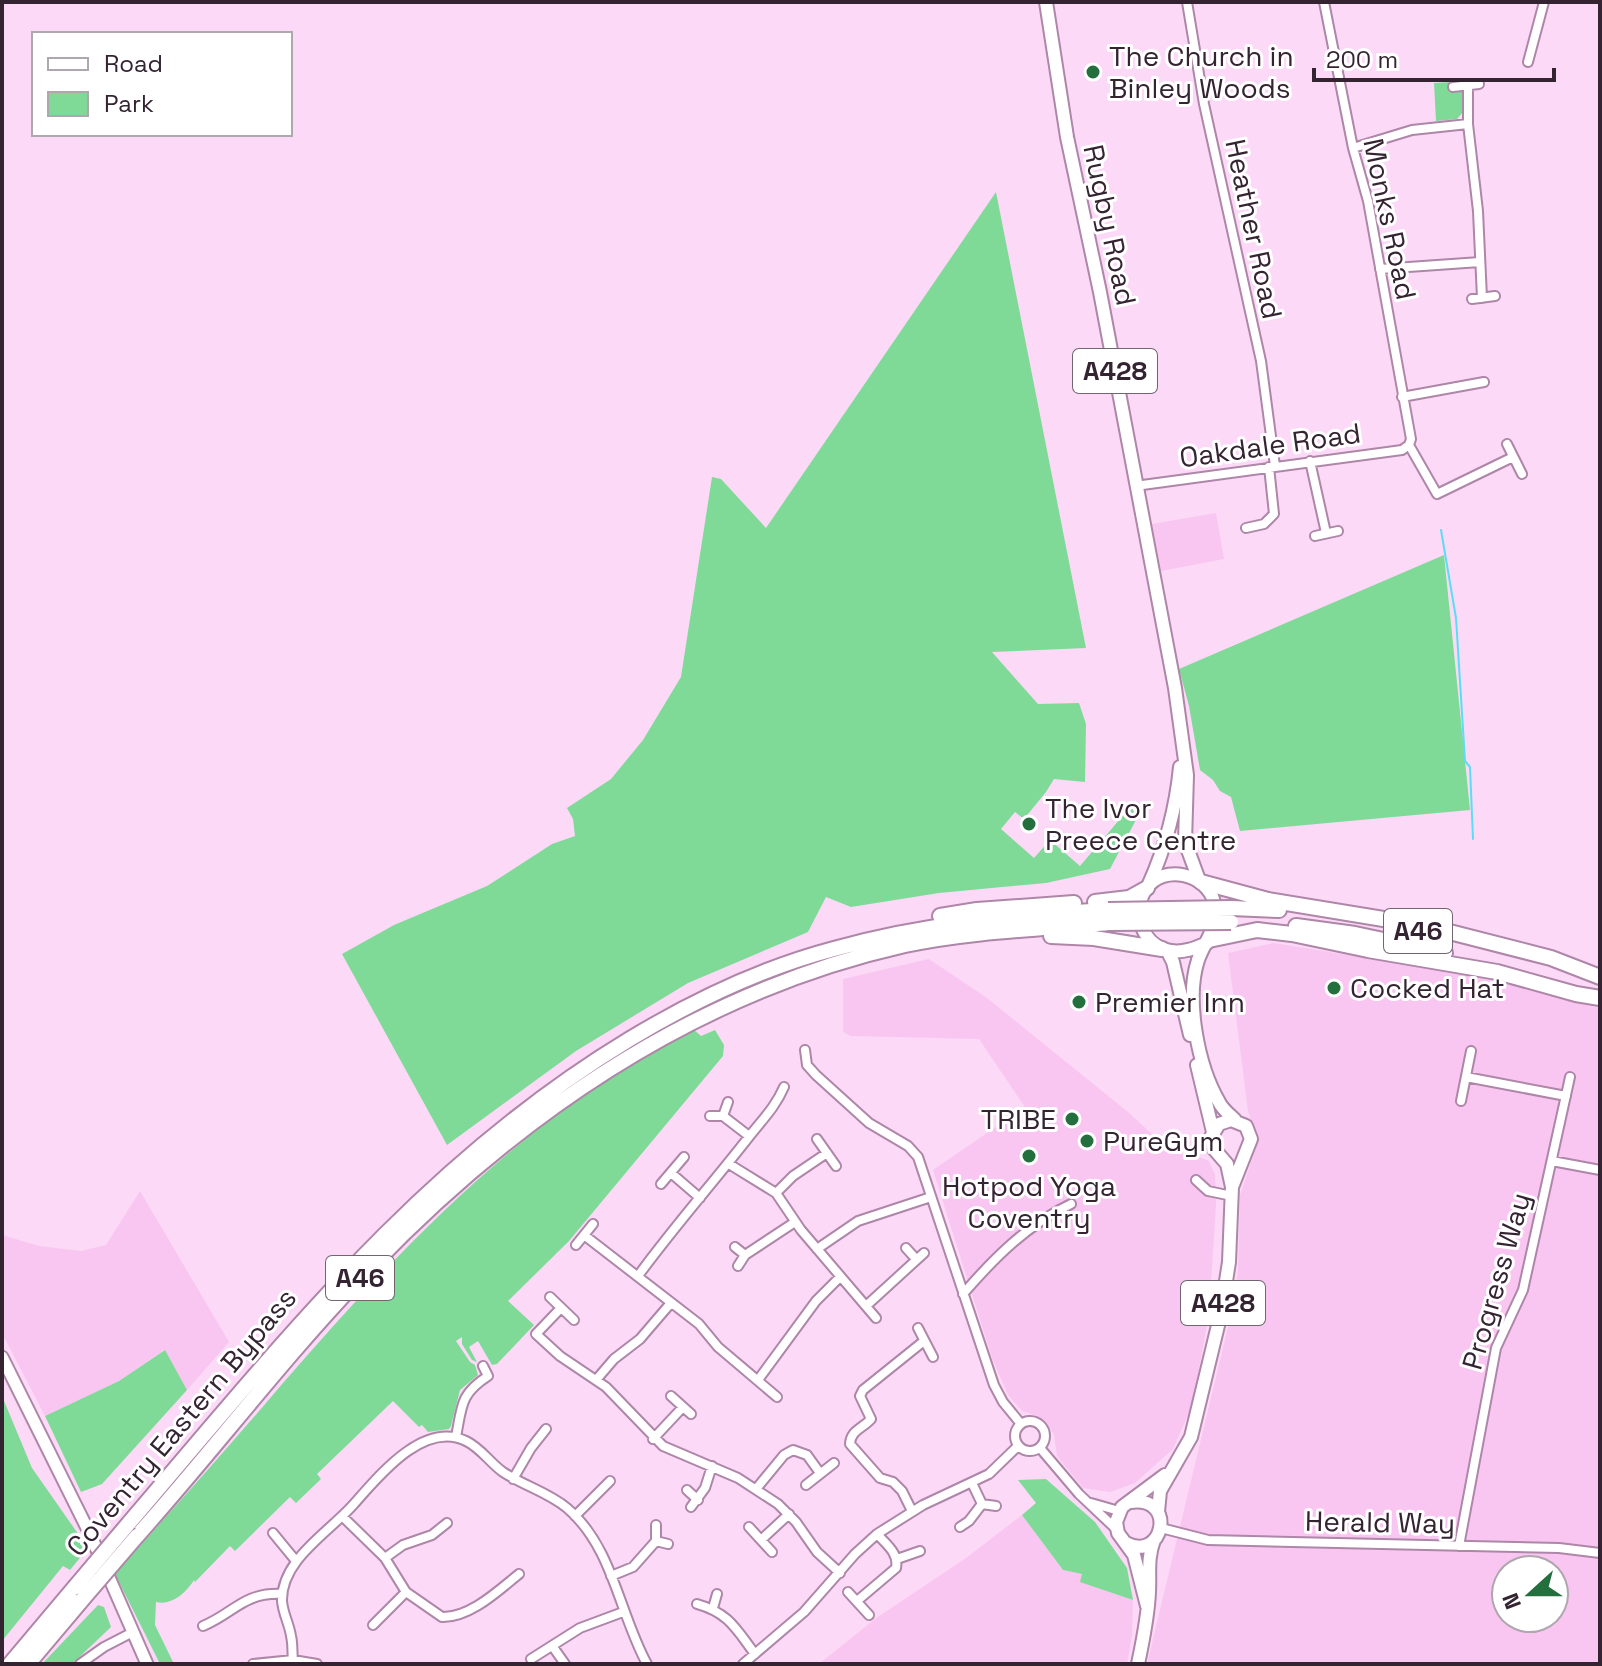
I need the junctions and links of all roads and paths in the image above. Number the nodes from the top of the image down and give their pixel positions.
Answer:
1 (1046, 2) edge
2 (1187, 2) edge
3 (1324, 2) edge
4 (1544, 2) edge
5 (1528, 62) dead end
6 (1479, 84) dead end
7 (1468, 85) junction
8 (1453, 87) dead end
9 (1468, 124) junction
10 (1353, 148) junction
11 (1480, 262) junction
12 (1380, 269) junction
13 (1495, 296) dead end
14 (1482, 298) junction
15 (1472, 299) dead end
16 (1484, 382) dead end
17 (1402, 397) junction
18 (1507, 444) dead end
19 (1409, 445) junction
20 (1513, 457) junction
21 (1310, 461) junction
22 (1272, 466) junction
23 (1522, 474) dead end
24 (1135, 486) junction
25 (1246, 528) dead end
26 (1338, 531) dead end
27 (1326, 533) junction
28 (1315, 536) dead end
29 (1182, 740) junction
30 (1200, 881) junction
31 (1148, 887) junction
32 (1231, 915) junction
33 (1108, 917) junction
34 (1208, 941) junction
35 (1164, 949) junction
36 (1600, 978) edge
37 (1600, 995) edge
38 (805, 1050) dead end
39 (1471, 1051) dead end
40 (621, 1060) junction
41 (590, 1063) junction
42 (1466, 1077) junction
43 (1570, 1077) dead end
44 (784, 1087) dead end
45 (1566, 1096) junction
46 (1461, 1101) dead end
47 (728, 1102) dead end
48 (710, 1116) dead end
49 (723, 1116) junction
50 (1235, 1120) junction
51 (1213, 1132) junction
52 (749, 1136) junction
53 (817, 1139) dead end
54 (1247, 1152) junction
55 (827, 1153) junction
56 (1219, 1155) junction
57 (684, 1157) dead end
58 (1552, 1161) junction
59 (729, 1164) junction
60 (836, 1166) dead end
61 (1600, 1170) edge
62 (671, 1173) junction
63 (1196, 1180) dead end
64 (661, 1184) dead end
65 (1232, 1192) junction
66 (776, 1193) junction
67 (931, 1197) junction
68 (700, 1198) junction
69 (1071, 1204) dead end
70 (795, 1222) junction
71 (593, 1224) dead end
72 (584, 1235) junction
73 (576, 1245) dead end
74 (735, 1247) dead end
75 (906, 1248) dead end
76 (817, 1249) junction
77 (924, 1253) dead end
78 (745, 1255) junction
79 (916, 1259) junction
80 (738, 1266) dead end
81 (638, 1276) junction
82 (840, 1277) junction
83 (963, 1294) junction
84 (550, 1297) dead end
85 (670, 1304) junction
86 (866, 1306) junction
87 (561, 1308) junction
88 (876, 1318) dead end
89 (574, 1320) dead end
90 (918, 1328) dead end
91 (924, 1341) junction
92 (2, 1357) edge
93 (933, 1357) dead end
94 (483, 1366) dead end
95 (497, 1371) dead end
96 (488, 1376) junction
97 (596, 1380) junction
98 (758, 1380) junction
99 (671, 1396) dead end
100 (777, 1397) dead end
101 (683, 1407) junction
102 (691, 1414) dead end
103 (1021, 1424) junction
104 (546, 1429) dead end
105 (456, 1437) junction
106 (653, 1439) junction
107 (1018, 1446) junction
108 (1040, 1448) junction
109 (834, 1463) dead end
110 (712, 1466) junction
111 (1171, 1469) junction
112 (820, 1473) junction
113 (513, 1479) junction
114 (604, 1482) dead end
115 (972, 1483) junction
116 (806, 1485) dead end
117 (756, 1489) junction
118 (687, 1490) dead end
119 (1131, 1502) junction
120 (1090, 1503) junction
121 (982, 1504) junction
122 (996, 1506) dead end
123 (912, 1511) junction
124 (1119, 1511) junction
125 (1158, 1512) junction
126 (789, 1514) junction
127 (575, 1516) junction
128 (343, 1517) junction
129 (656, 1525) dead end
130 (749, 1527) dead end
131 (960, 1527) dead end
132 (1161, 1528) junction
133 (445, 1529) dead end
134 (1116, 1529) junction
135 (133, 1530) junction
136 (273, 1533) dead end
137 (877, 1534) junction
138 (762, 1539) junction
139 (1154, 1540) junction
140 (656, 1541) junction
141 (1126, 1543) junction
142 (668, 1544) dead end
143 (1459, 1546) junction
144 (920, 1551) dead end
145 (772, 1552) dead end
146 (1600, 1553) edge
147 (385, 1558) junction
148 (897, 1559) junction
149 (296, 1561) junction
150 (505, 1572) dead end
151 (840, 1573) junction
152 (519, 1574) dead end
153 (611, 1576) junction
154 (511, 1580) junction
155 (406, 1592) junction
156 (848, 1592) dead end
157 (78, 1594) junction
158 (282, 1594) junction
159 (717, 1594) dead end
160 (857, 1601) junction
161 (697, 1604) dead end
162 (1147, 1606) junction
163 (713, 1608) junction
164 (623, 1612) junction
165 (869, 1615) dead end
166 (375, 1619) dead end
167 (208, 1627) dead end
168 (133, 1632) junction
169 (553, 1647) junction
170 (755, 1654) junction
171 (531, 1659) dead end
172 (293, 1660) junction
173 (10, 1664) edge
174 (28, 1664) edge
175 (80, 1664) edge
176 (147, 1664) edge
177 (253, 1664) edge
178 (317, 1664) edge
179 (565, 1664) edge
180 (647, 1664) edge
181 (743, 1664) edge
182 (1138, 1664) edge

1 - 24 main road, Rugby Road / A428
2 - 22 street, Heather Road
3 - 10 street, Monks Road
4 - 5 street
6 - 7 street
7 - 8 street
7 - 9 street
9 - 10 street
9 - 11 street
10 - 12 street, Monks Road
11 - 12 street
11 - 14 street
12 - 17 street, Monks Road
13 - 14 street
14 - 15 street
16 - 17 street
17 - 19 street, Monks Road
18 - 20 street
19 - 20 street
19 - 21 street, Oakdale Road
20 - 23 street
21 - 22 street, Oakdale Road
21 - 27 street
22 - 24 street, Oakdale Road
22 - 25 street, Heather Road
24 - 29 main road, Rugby Road / A428
26 - 27 street
27 - 28 street
29 - 30 main road, Rugby Road / A428
29 - 31 main road, Rugby Road / A428
30 - 31 main road
30 - 34 main road
30 - 36 highway
31 - 35 main road
31 - 41 highway
32 - 33 highway, Coventry Eastern Bypass / A46, bridge
32 - 36 highway, Coventry Eastern Bypass / A46
32 - 37 highway, Coventry Eastern Bypass / A46
33 - 40 highway, Coventry Eastern Bypass / A46
33 - 41 highway, Coventry Eastern Bypass / A46
34 - 35 main road
34 - 37 highway
34 - 50 main road
35 - 40 highway
35 - 51 main road
38 - 67 street
39 - 42 street
40 - 135 highway, Coventry Eastern Bypass / A46
41 - 135 highway, Coventry Eastern Bypass / A46
42 - 45 street
42 - 46 street
43 - 45 street, Progress Way
44 - 52 street
45 - 58 street, Progress Way
47 - 49 street
48 - 49 street
49 - 52 street
50 - 51 main road
50 - 54 main road
51 - 56 main road
52 - 59 street
53 - 55 street
54 - 56 main road
54 - 65 main road, A428
55 - 60 street
55 - 66 street
56 - 65 main road, A428
57 - 62 street
58 - 61 street
58 - 143 street, Progress Way
59 - 66 street
59 - 68 street
62 - 64 street
62 - 68 street
63 - 65 street
65 - 111 main road, A428
66 - 70 street
67 - 76 street
67 - 83 street
68 - 81 street
69 - 83 street
70 - 76 street
70 - 78 street
71 - 72 street
72 - 73 street
72 - 81 street
74 - 78 street
75 - 79 street
76 - 82 street
77 - 79 street
78 - 80 street
79 - 86 street
81 - 85 street
82 - 86 street
82 - 98 street
83 - 103 street
84 - 87 street
85 - 97 street
85 - 98 street
86 - 88 street
87 - 89 street
87 - 97 street
90 - 91 street
91 - 93 street
91 - 123 street
92 - 168 main road
94 - 96 street
95 - 96 street
96 - 105 street
97 - 106 street
98 - 100 street
99 - 101 street
101 - 102 street
101 - 106 street
103 - 107 street
103 - 108 street
104 - 113 street
105 - 113 street
105 - 128 street
106 - 110 street
107 - 108 street
107 - 115 street
108 - 120 street
109 - 112 street
110 - 117 street
110 - 118 street
111 - 119 main road, A428
111 - 125 main road, A428
112 - 116 street
112 - 117 street
113 - 127 street
114 - 127 street
115 - 121 street
115 - 123 street
117 - 126 street
119 - 124 main road, A428
119 - 125 main road
120 - 124 street
120 - 134 street
121 - 122 street
121 - 131 street
123 - 137 street
124 - 134 main road
125 - 132 main road, A428
126 - 138 street
126 - 151 street
127 - 153 street
128 - 147 street
128 - 149 street
129 - 140 street
130 - 138 street
132 - 139 main road
132 - 143 street, Herald Way
133 - 147 street
134 - 141 main road
135 - 157 highway, Coventry Eastern Bypass / A46, bridge
136 - 149 street
137 - 148 street
137 - 151 street
138 - 145 street
139 - 141 main road
139 - 162 main road
140 - 142 street
140 - 153 street
141 - 162 main road
143 - 146 street, Herald Way
144 - 148 street
147 - 155 street
148 - 160 street
149 - 158 street
150 - 154 street
151 - 170 street
152 - 154 street
153 - 164 street
154 - 155 street
155 - 166 street
156 - 160 street
157 - 173 highway, Coventry Eastern Bypass / A46
157 - 174 highway, Coventry Eastern Bypass / A46
158 - 167 street
158 - 172 street
159 - 163 street
160 - 165 street
161 - 163 street
162 - 182 main road
163 - 170 street
164 - 169 street
164 - 180 street
168 - 175 street
168 - 176 main road
169 - 171 street
169 - 179 street
170 - 181 street
172 - 177 street
172 - 178 street

